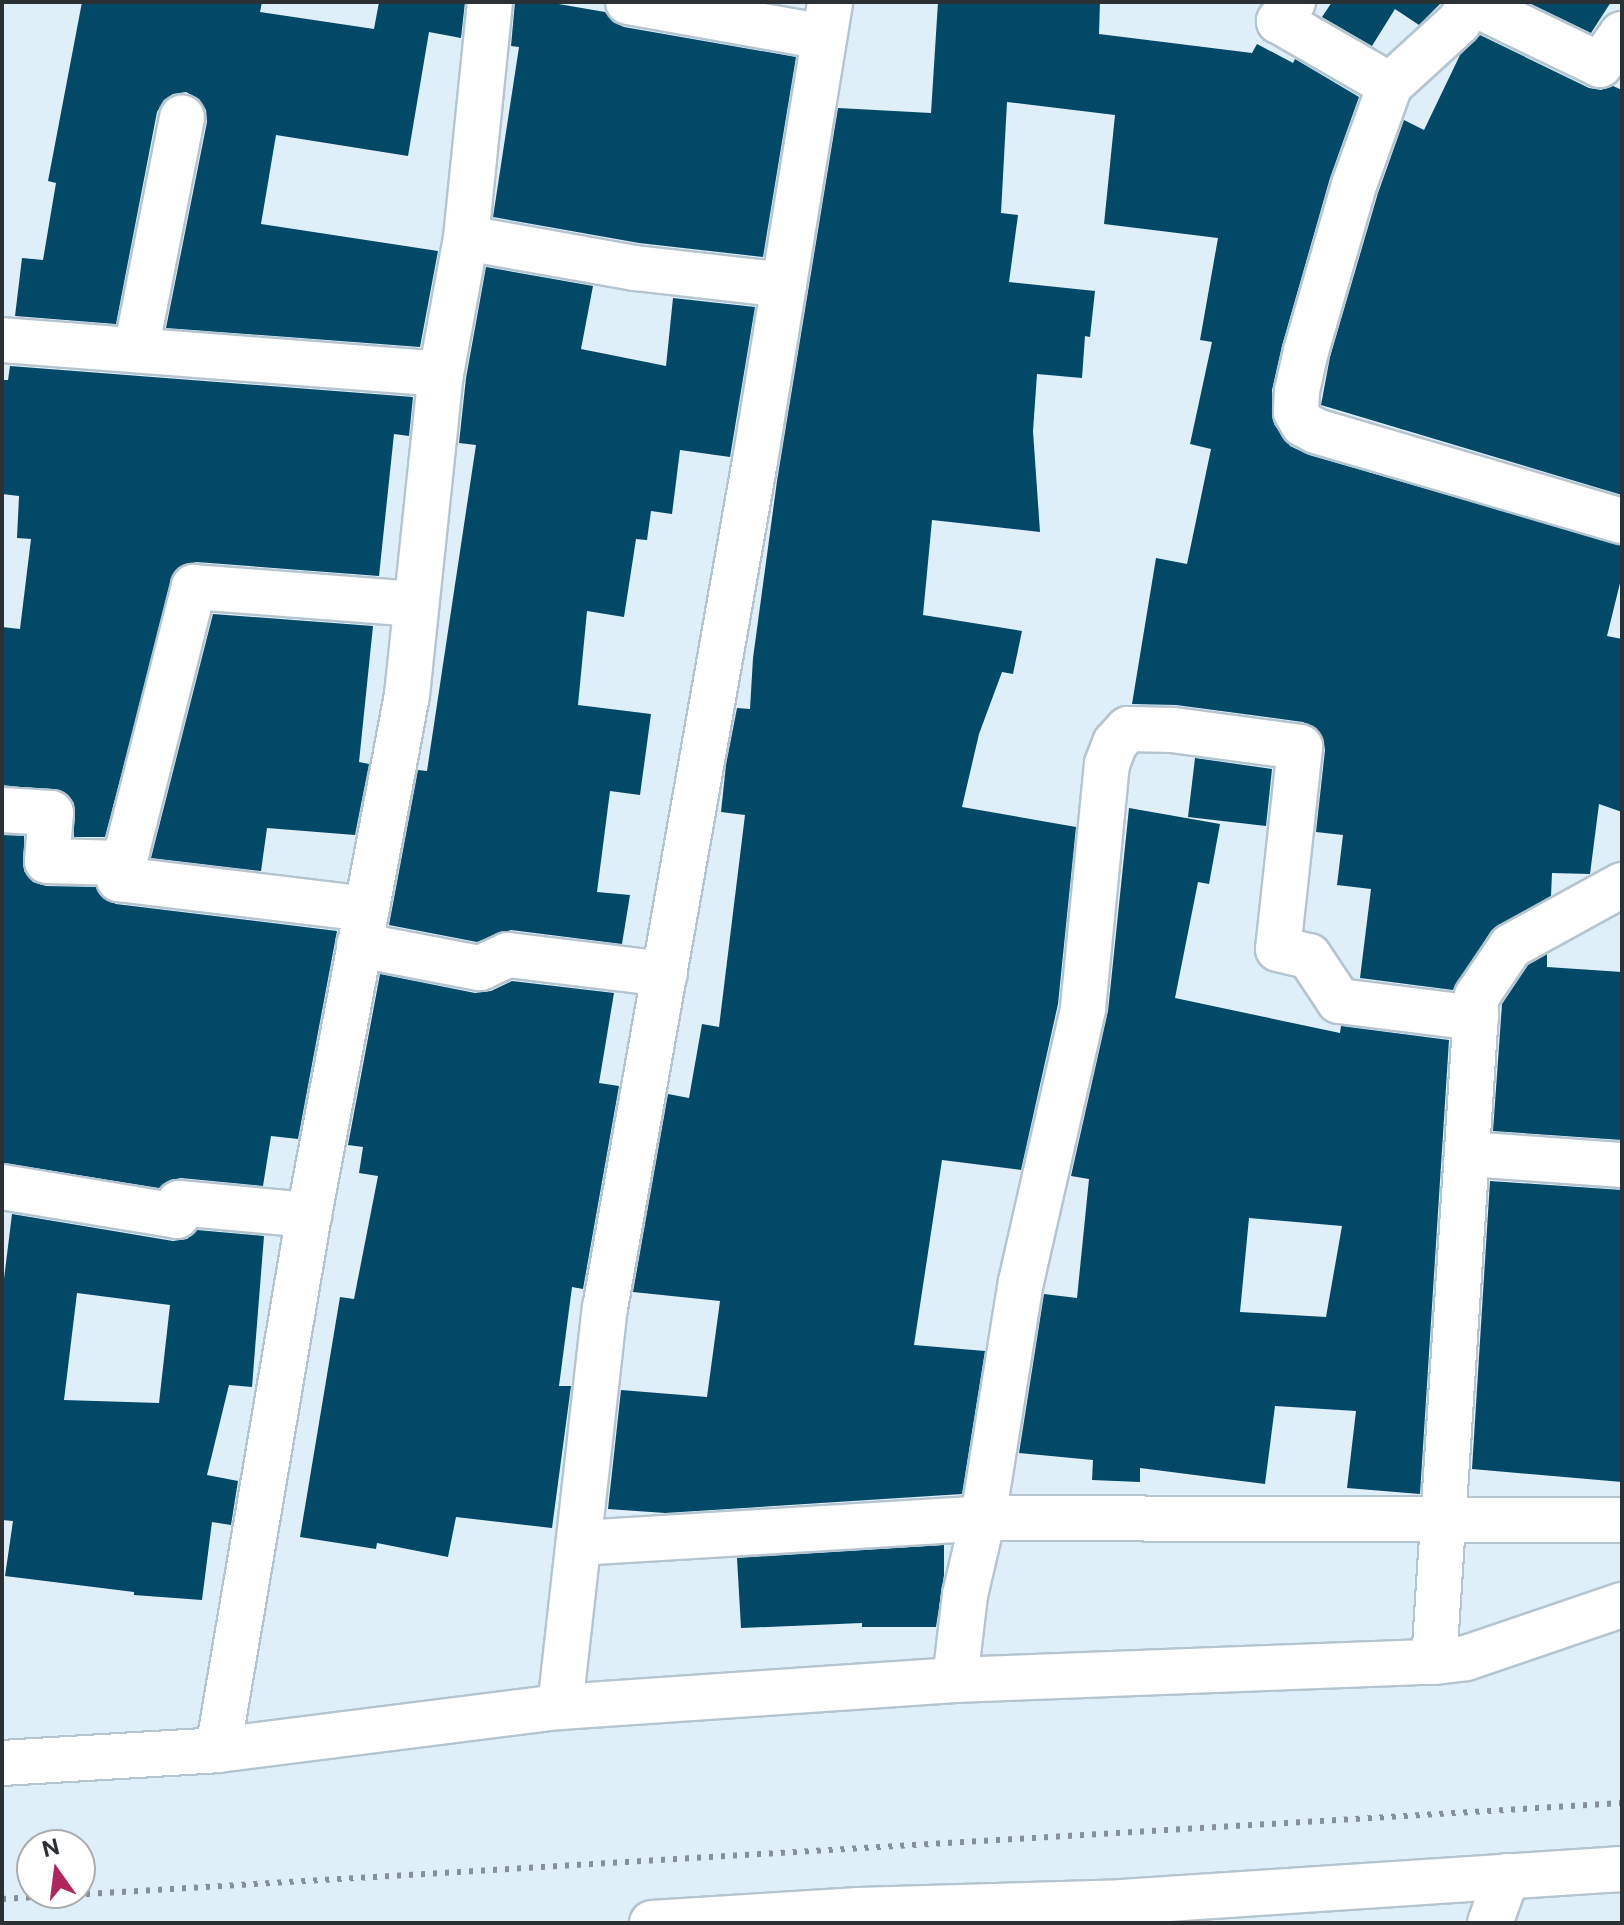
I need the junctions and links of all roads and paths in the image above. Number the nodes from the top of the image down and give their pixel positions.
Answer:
1 (490, 2) edge
2 (628, 2) edge
3 (1275, 8) edge
4 (827, 19) edge
5 (1622, 34) edge
6 (1390, 85) junction
7 (182, 117) dead end
8 (466, 238) junction
9 (784, 285) junction
10 (2, 340) edge
11 (136, 350) junction
12 (441, 374) junction
13 (1622, 521) edge
14 (416, 604) junction
15 (2, 810) edge
16 (124, 863) junction
17 (1622, 885) edge
18 (362, 927) junction
19 (665, 974) junction
20 (1476, 1018) junction
21 (1468, 1154) junction
22 (1622, 1165) edge
23 (2, 1187) edge
24 (309, 1215) junction
25 (983, 1518) junction
26 (1622, 1520) edge
27 (1444, 1522) junction
28 (579, 1543) junction
29 (1622, 1605) edge
30 (1434, 1662) junction
31 (955, 1680) junction
32 (560, 1707) junction
33 (218, 1750) junction
34 (2, 1763) edge
35 (1622, 1869) edge
36 (1507, 1876) junction
37 (1117, 1912) edge
38 (856, 1916) edge
39 (652, 1923) edge
40 (1490, 1923) edge

1 - 8 street
2 - 4 street
3 - 6 street
4 - 9 street
5 - 6 street
6 - 13 street
7 - 11 street
8 - 9 street
8 - 12 street
9 - 19 street
10 - 11 street
11 - 12 street
12 - 14 street
14 - 16 street
14 - 18 street
15 - 16 street
16 - 18 street
17 - 20 street
18 - 19 street
18 - 24 street
19 - 28 street
20 - 21 street
20 - 25 street
21 - 22 street
21 - 27 street
23 - 24 street
24 - 33 street
25 - 27 street
25 - 28 street
25 - 31 street
26 - 27 street
27 - 30 street
28 - 32 street
29 - 30 street
30 - 31 street
31 - 32 street
32 - 33 street
33 - 34 street
35 - 36 street
36 - 37 street
36 - 40 street
37 - 38 street
38 - 39 street

